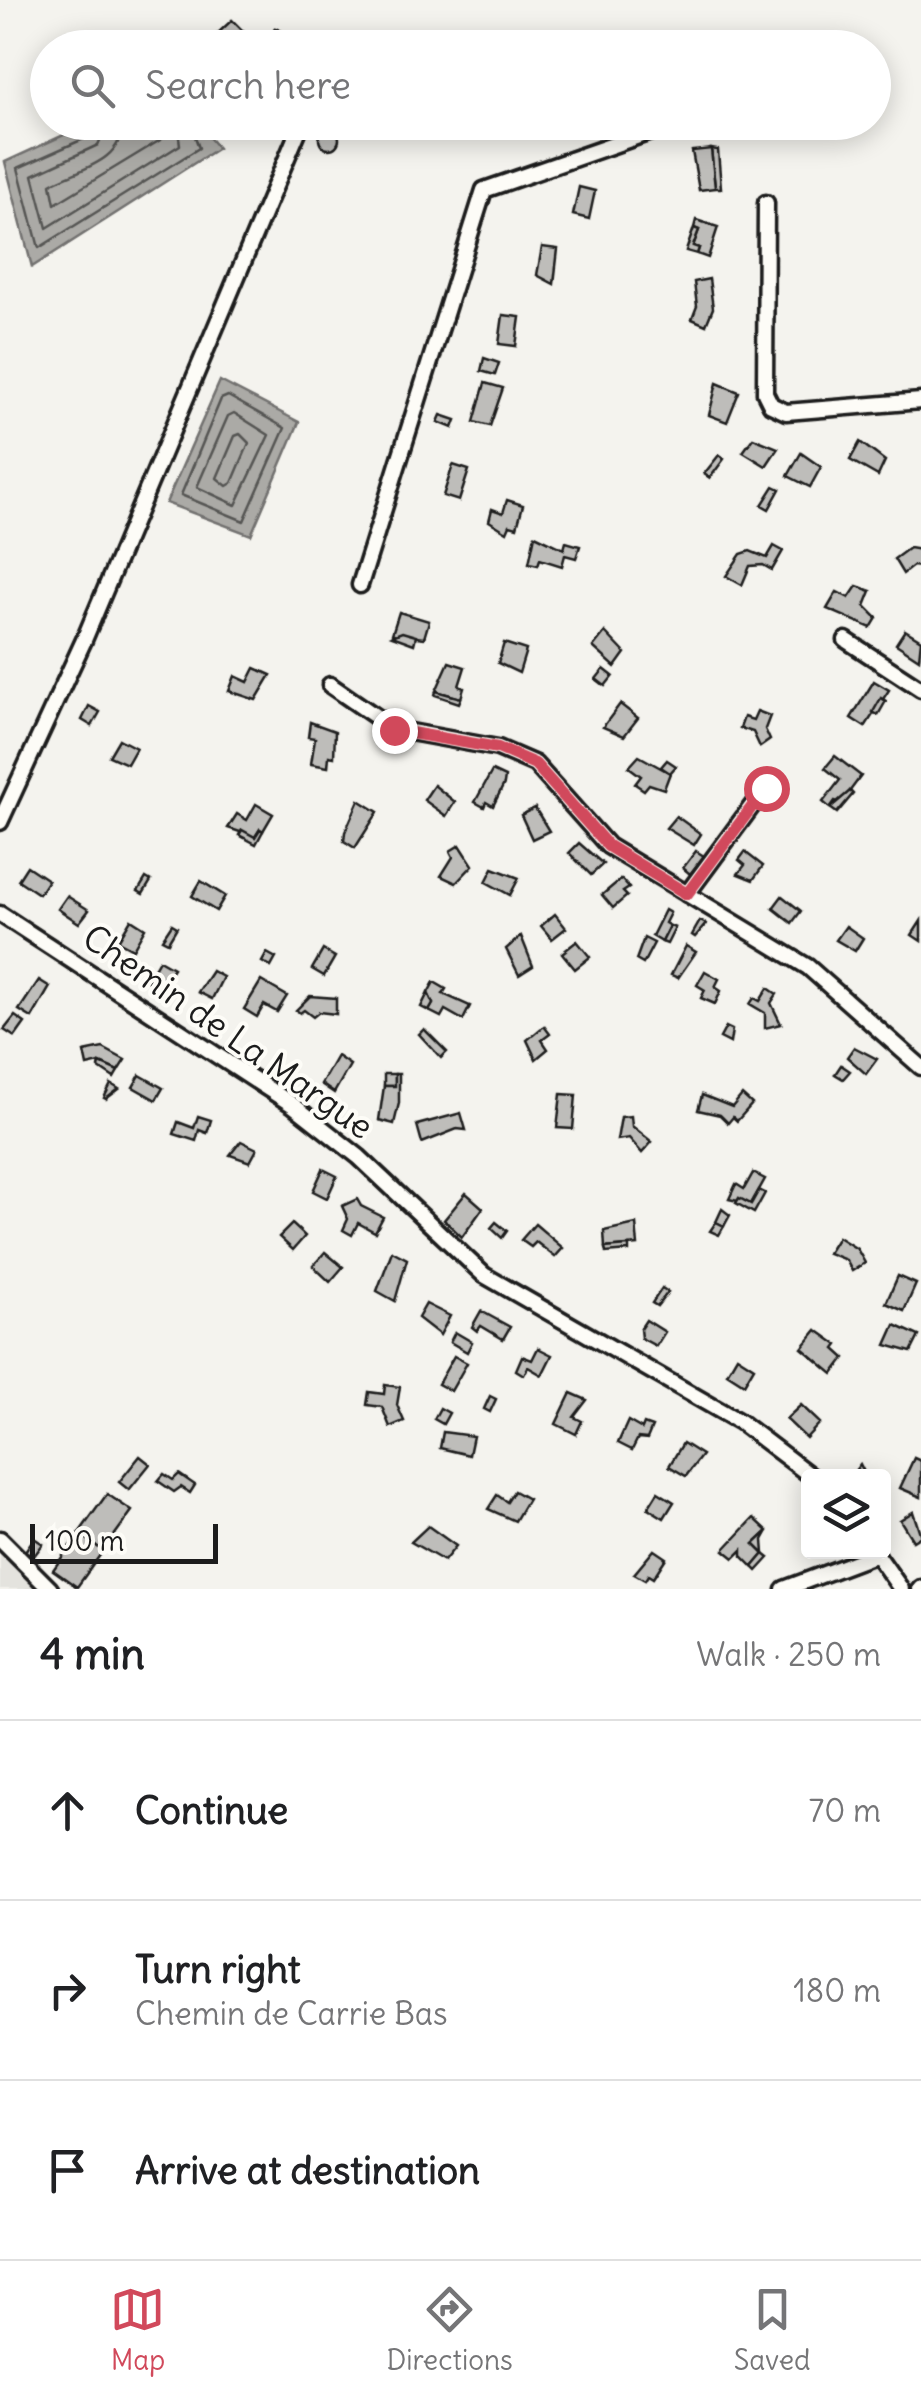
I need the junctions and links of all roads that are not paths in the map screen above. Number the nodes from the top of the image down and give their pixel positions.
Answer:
1 (294, 140) edge
2 (627, 140) edge
3 (766, 204) dead end
4 (921, 402) edge
5 (360, 585) dead end
6 (846, 640) dead end
7 (330, 685) dead end
8 (921, 689) edge
9 (766, 788) dead end
10 (0, 822) edge
11 (687, 894) junction
12 (0, 914) edge
13 (921, 1068) edge
14 (801, 1469) edge
15 (0, 1539) edge
16 (861, 1559) edge
17 (880, 1559) edge
18 (50, 1589) edge
19 (784, 1589) edge
20 (901, 1589) edge

1 - 10 street
2 - 5 street
3 - 4 street
6 - 8 street
7 - 11 street
9 - 11 street
11 - 13 street
12 - 14 street, Chemin de La Margue
15 - 18 street
16 - 19 street
17 - 20 street

